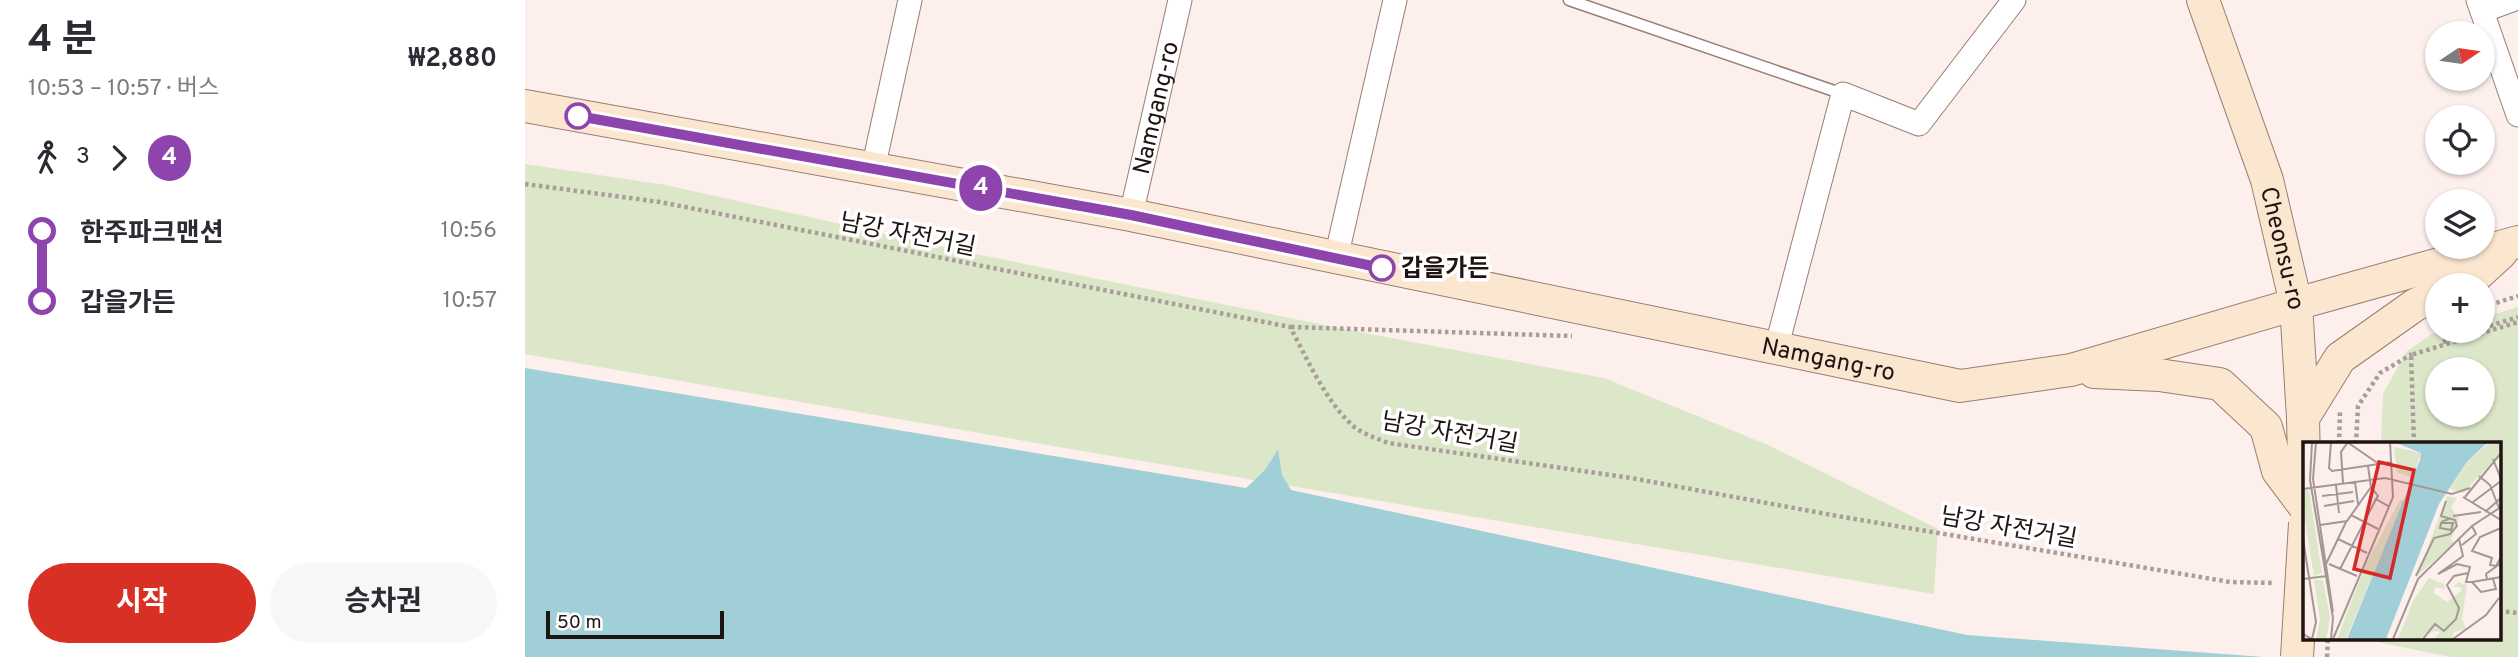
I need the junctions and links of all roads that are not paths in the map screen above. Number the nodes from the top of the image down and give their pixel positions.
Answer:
1 (910, 0) edge
2 (1180, 0) edge
3 (1395, 0) edge
4 (1569, 0) edge
5 (2014, 0) edge
6 (2203, 0) edge
7 (2512, 0) edge
8 (2480, 5) edge
9 (1843, 93) junction
10 (525, 106) edge
11 (2518, 115) edge
12 (873, 169) junction
13 (1131, 215) junction
14 (2514, 243) edge
15 (1336, 258) junction
16 (2479, 273) edge
17 (2425, 300) edge
18 (2296, 304) junction
19 (1776, 349) junction
20 (2071, 370) junction
21 (2303, 418) junction
22 (2304, 442) edge
23 (2303, 504) edge
24 (2303, 556) edge
25 (2297, 657) edge

1 - 12 street
2 - 13 street, Namgang-ro
3 - 15 street
4 - 9 lane
5 - 9 street
6 - 18 street, Cheonsu-ro
7 - 8 street
8 - 11 street
9 - 19 street
10 - 12 street, Namgang-ro
12 - 13 street, Namgang-ro
13 - 15 street, Namgang-ro
14 - 16 street
14 - 18 street, Namgang-ro
15 - 19 street, Namgang-ro
17 - 21 street
18 - 20 street, Namgang-ro
18 - 21 street, Cheonsu-ro
19 - 20 street, Namgang-ro
20 - 23 street
21 - 22 street, Cheonsu-ro
24 - 25 street, bridge

